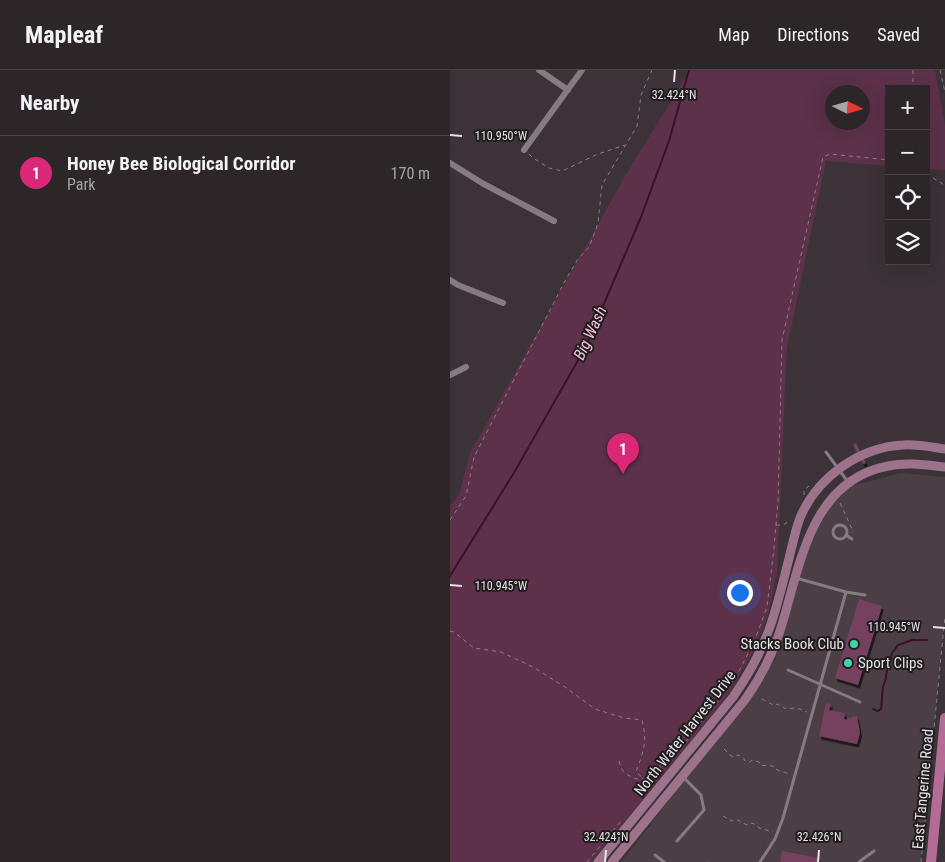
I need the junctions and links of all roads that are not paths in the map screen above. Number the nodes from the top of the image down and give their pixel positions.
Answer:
1 (539, 70) edge
2 (582, 70) edge
3 (568, 90) junction
4 (524, 150) road end
5 (450, 163) edge
6 (554, 221) dead end
7 (450, 280) edge
8 (503, 303) dead end
9 (466, 367) dead end
10 (450, 375) edge
11 (945, 449) edge
12 (826, 452) dead end
13 (945, 467) edge
14 (840, 469) junction
15 (849, 482) junction
16 (849, 537) joint
17 (795, 578) junction
18 (846, 592) junction
19 (865, 595) dead end
20 (788, 670) dead end
21 (820, 684) junction
22 (860, 702) dead end
23 (945, 718) edge
24 (683, 776) junction
25 (677, 841) dead end
26 (874, 851) dead end
27 (655, 855) dead end
28 (598, 862) edge
29 (612, 862) edge
30 (664, 862) edge
31 (760, 862) edge
32 (859, 862) edge
33 (931, 862) edge

1 - 3 street
2 - 3 street
3 - 4 street
5 - 6 street
7 - 8 street
9 - 10 street
11 - 14 street, North Water Harvest Drive
12 - 14 lane
13 - 15 street, North Water Harvest Drive
14 - 15 lane
14 - 28 street, North Water Harvest Drive
15 - 17 street, North Water Harvest Drive
16 - 16 lane
17 - 18 lane
17 - 24 street, North Water Harvest Drive
18 - 19 lane
18 - 21 lane
20 - 21 lane
21 - 22 lane
21 - 31 lane
23 - 33 main road, East Tangerine Road
24 - 25 lane
24 - 29 street, North Water Harvest Drive
26 - 32 lane
27 - 30 lane

